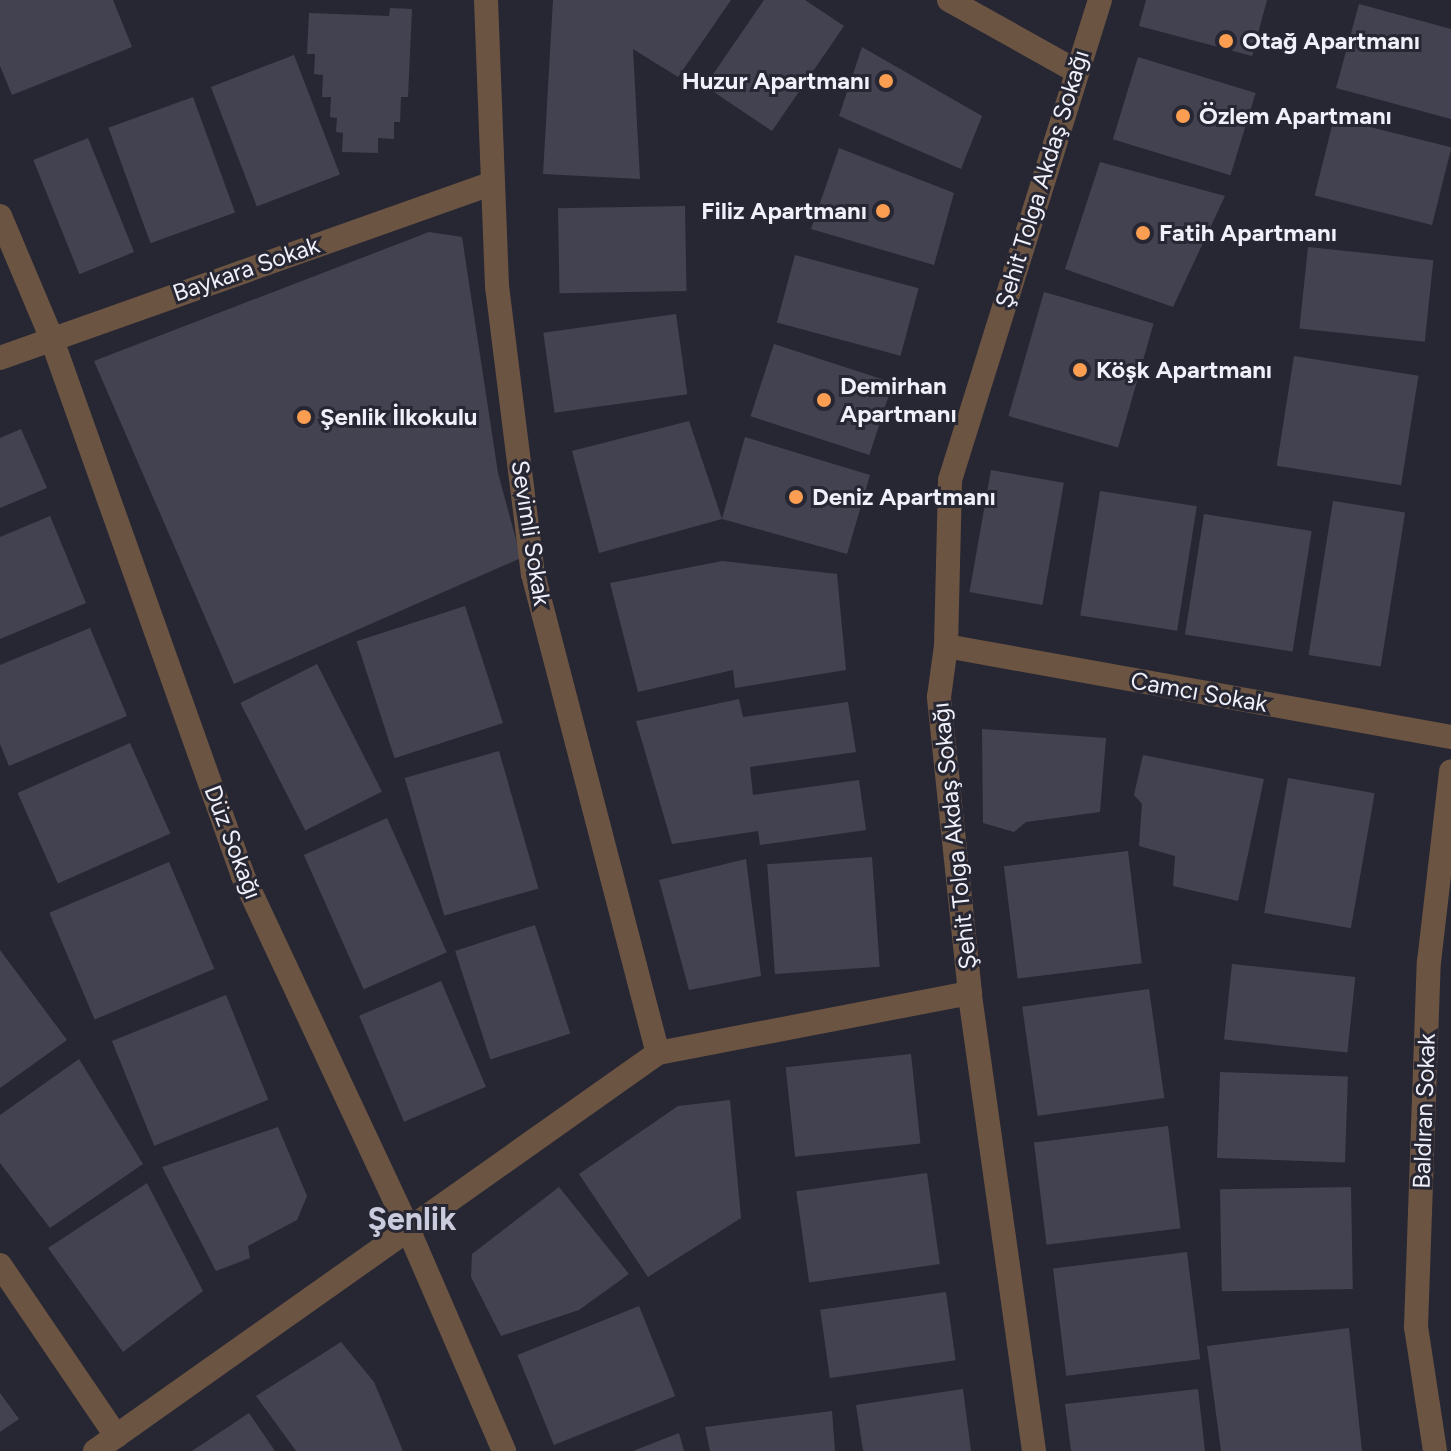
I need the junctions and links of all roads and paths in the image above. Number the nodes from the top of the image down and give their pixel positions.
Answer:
1 (486, 0) edge
2 (949, 0) edge
3 (1100, 0) edge
4 (1074, 70) junction
5 (493, 183) junction
6 (0, 216) edge
7 (51, 337) junction
8 (0, 358) edge
9 (946, 646) junction
10 (1451, 737) edge
11 (1451, 771) edge
12 (970, 993) junction
13 (658, 1053) junction
14 (408, 1229) junction
15 (0, 1265) edge
16 (116, 1436) junction
17 (95, 1451) edge
18 (504, 1451) edge
19 (1034, 1451) edge
20 (1435, 1451) edge

1 - 5 street, Sevimli Sokak
2 - 4 street
3 - 4 street, Şehit Tolga Akdaş Sokağı
4 - 9 street, Şehit Tolga Akdaş Sokağı
5 - 7 street, Baykara Sokak
5 - 13 street, Sevimli Sokak
6 - 7 street, Düz Sokağı
7 - 8 street, Baykara Sokak
7 - 14 street, Düz Sokağı
9 - 10 street, Camcı Sokak
9 - 12 street, Şehit Tolga Akdaş Sokağı
11 - 20 street, Baldıran Sokak
12 - 13 street
12 - 19 street, Şehit Tolga Akdaş Sokağı
13 - 14 street
14 - 16 street
14 - 18 street, Düz Sokağı
15 - 16 street
16 - 17 street

